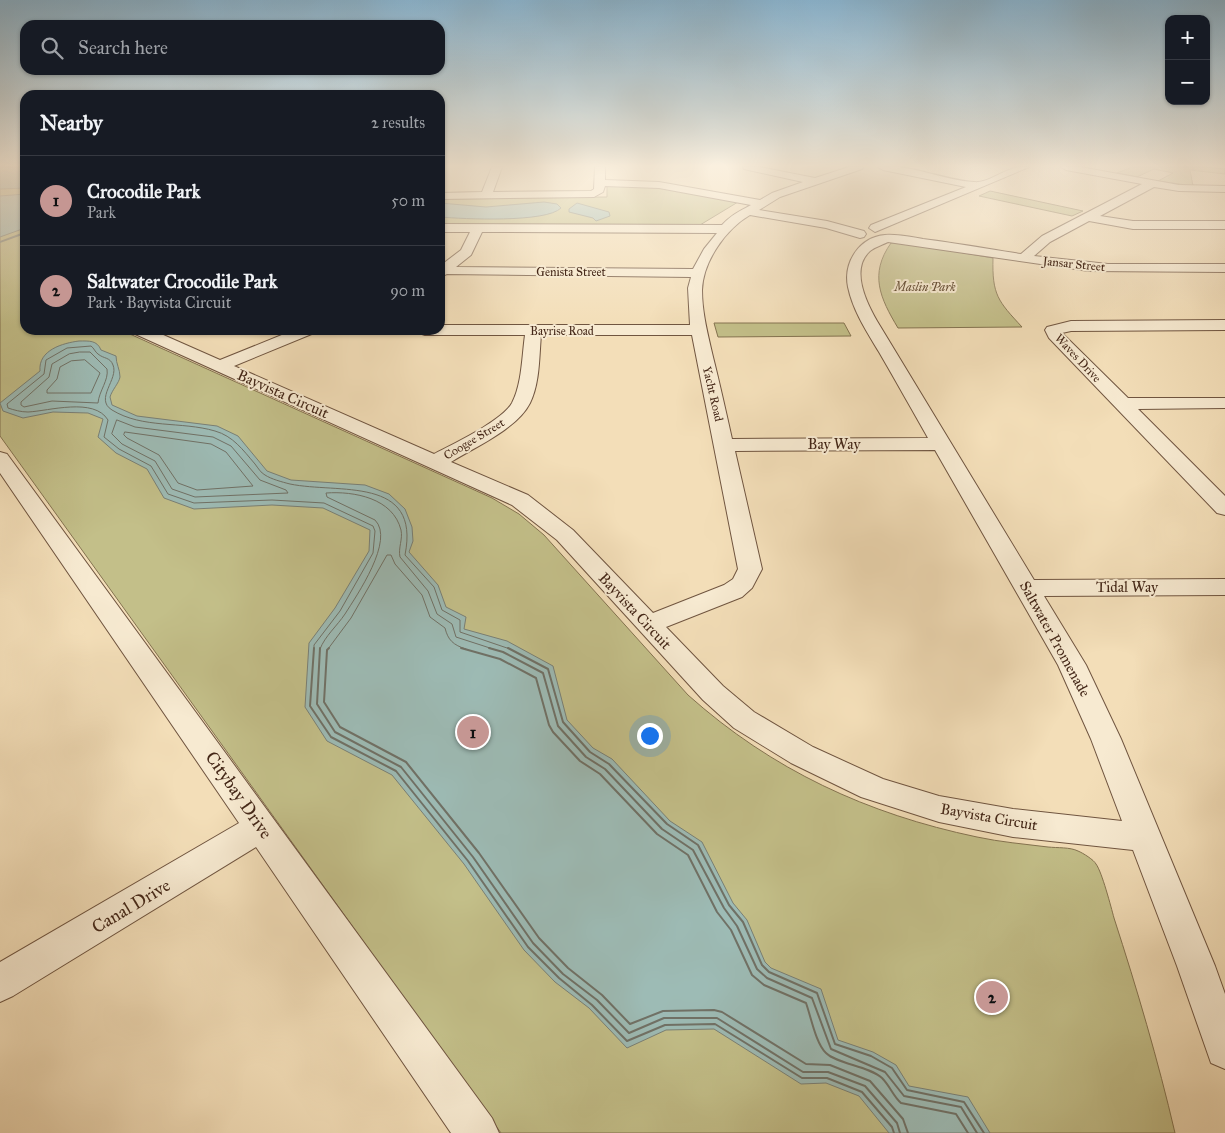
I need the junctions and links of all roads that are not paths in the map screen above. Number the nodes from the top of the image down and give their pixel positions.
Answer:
1 (733, 220) edge
2 (806, 220) edge
3 (908, 220) edge
4 (1083, 220) edge
5 (1099, 220) edge
6 (1225, 225) edge
7 (445, 228) edge
8 (478, 228) junction
9 (725, 229) junction
10 (879, 234) junction
11 (1025, 258) junction
12 (1225, 268) edge
13 (445, 270) edge
14 (445, 272) edge
15 (698, 273) junction
16 (1225, 325) edge
17 (445, 330) edge
18 (699, 330) junction
19 (533, 331) junction
20 (150, 335) edge
21 (296, 335) edge
22 (219, 366) junction
23 (1225, 403) edge
24 (1122, 404) junction
25 (943, 444) junction
26 (725, 445) junction
27 (0, 458) edge
28 (437, 462) junction
29 (1225, 508) edge
30 (1225, 587) edge
31 (1028, 588) junction
32 (648, 624) junction
33 (261, 827) junction
34 (1145, 837) junction
35 (0, 983) edge
36 (1225, 1050) edge
37 (477, 1133) edge

1 - 9 street, Yacht Road
2 - 10 street, Jansar Street
3 - 10 street
4 - 11 street
5 - 6 street
7 - 8 street
8 - 9 street
8 - 13 street
9 - 15 street, Yacht Road
10 - 11 street, Jansar Street
10 - 25 street, Saltwater Promenade
11 - 12 street, Jansar Street
14 - 15 street, Genista Street
15 - 18 street, Yacht Road
16 - 24 street, Waves Drive
17 - 19 street, Bayrise Road
18 - 19 street, Bayrise Road
18 - 26 street, Yacht Road
19 - 28 street, Coogee Street
20 - 22 street, Bayvista Circuit
21 - 22 street
22 - 28 street, Bayvista Circuit
23 - 24 street
24 - 29 street, Waves Drive
25 - 26 street, Bay Way
25 - 31 street, Saltwater Promenade
26 - 32 street, Yacht Road
27 - 33 street, Citybay Drive
28 - 32 street, Bayvista Circuit
30 - 31 street, Tidal Way
31 - 34 street, Saltwater Promenade
32 - 34 street, Bayvista Circuit
33 - 35 street, Canal Drive
33 - 37 street, Citybay Drive
34 - 36 street, Saltwater Promenade

